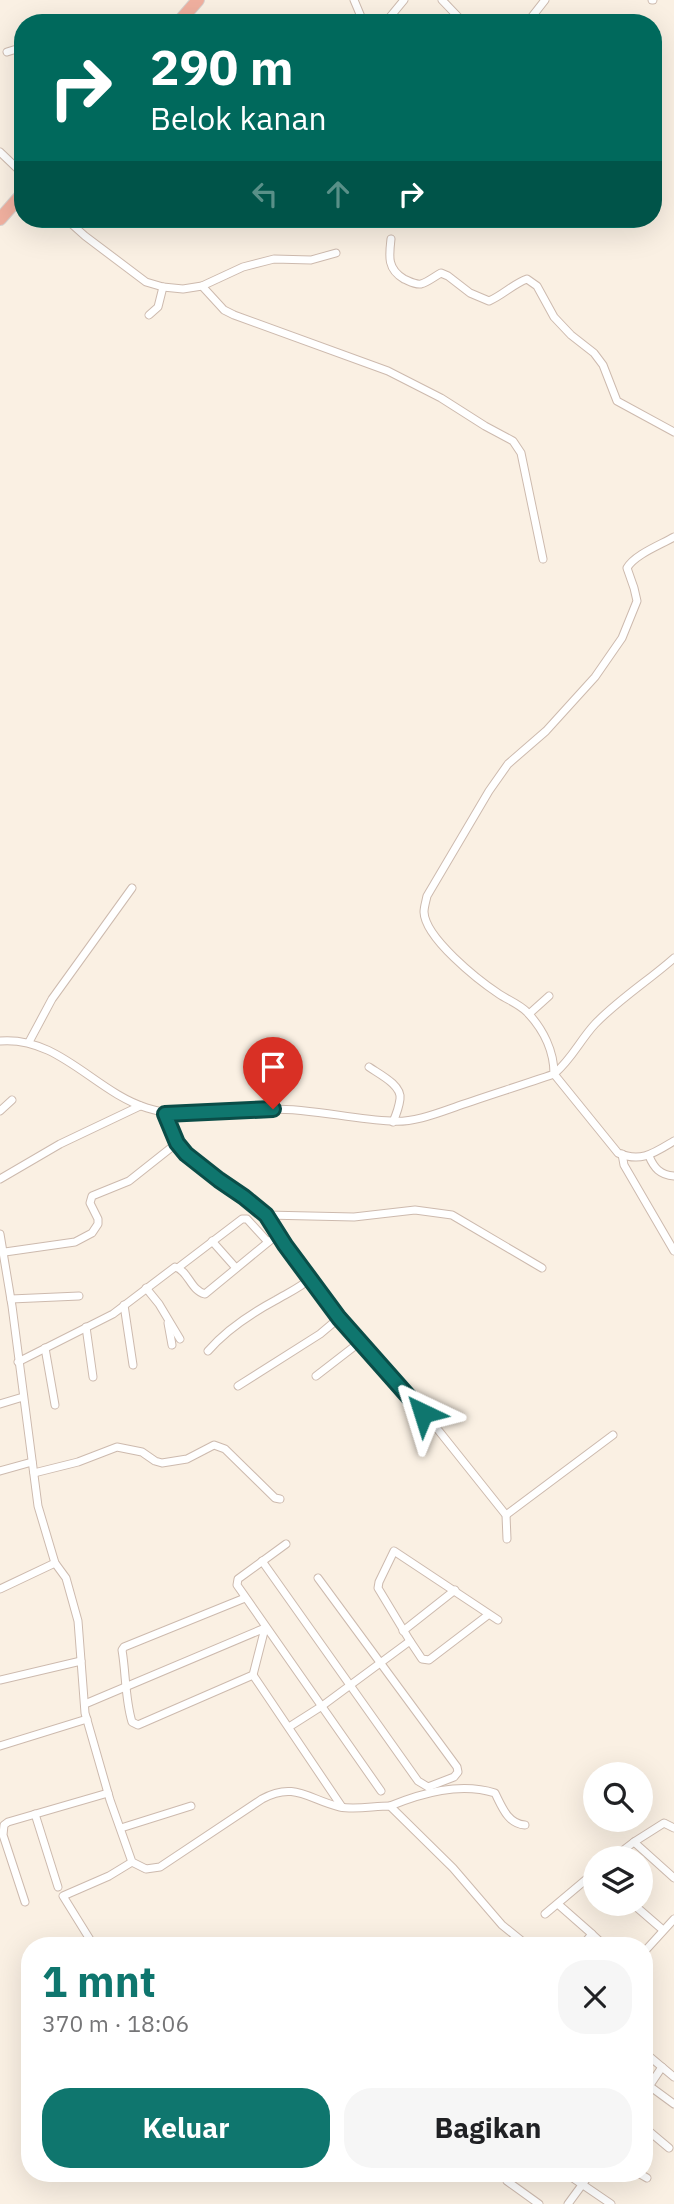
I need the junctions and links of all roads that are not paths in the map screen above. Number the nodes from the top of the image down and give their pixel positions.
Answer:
1 (190, 0) edge
2 (198, 0) edge
3 (404, 0) edge
4 (442, 0) edge
5 (545, 0) edge
6 (178, 14) edge
7 (186, 14) edge
8 (392, 14) edge
9 (455, 14) edge
10 (534, 14) edge
11 (14, 50) edge
12 (7, 52) dead end
13 (0, 152) edge
14 (14, 165) edge
15 (14, 203) edge
16 (14, 212) edge
17 (0, 219) edge
18 (0, 227) edge
19 (76, 228) edge
20 (391, 239) dead end
21 (335, 253) dead end
22 (163, 288) junction
23 (204, 289) junction
24 (149, 315) dead end
25 (674, 432) edge
26 (674, 537) edge
27 (542, 559) dead end
28 (132, 888) dead end
29 (674, 958) edge
30 (549, 996) dead end
31 (528, 1014) junction
32 (0, 1041) edge
33 (29, 1042) junction
34 (369, 1067) dead end
35 (554, 1074) junction
36 (12, 1100) dead end
37 (140, 1106) junction
38 (0, 1111) edge
39 (165, 1114) junction
40 (393, 1122) junction
41 (674, 1141) edge
42 (177, 1143) junction
43 (622, 1154) junction
44 (649, 1156) junction
45 (674, 1176) edge
46 (0, 1179) edge
47 (266, 1215) junction
48 (0, 1234) edge
49 (278, 1234) junction
50 (212, 1241) junction
51 (268, 1242) junction
52 (674, 1251) edge
53 (5, 1252) junction
54 (179, 1267) junction
55 (236, 1268) junction
56 (542, 1268) dead end
57 (310, 1279) junction
58 (146, 1289) junction
59 (79, 1296) dead end
60 (11, 1299) junction
61 (124, 1305) junction
62 (166, 1315) junction
63 (339, 1318) junction
64 (86, 1327) junction
65 (180, 1339) dead end
66 (360, 1342) junction
67 (172, 1345) dead end
68 (45, 1348) junction
69 (208, 1351) dead end
70 (18, 1362) junction
71 (133, 1365) dead end
72 (316, 1376) dead end
73 (93, 1377) dead end
74 (238, 1387) dead end
75 (23, 1397) junction
76 (0, 1404) edge
77 (55, 1405) dead end
78 (613, 1435) dead end
79 (32, 1462) junction
80 (0, 1471) edge
81 (34, 1473) junction
82 (280, 1499) dead end
83 (506, 1515) junction
84 (507, 1539) dead end
85 (286, 1544) dead end
86 (262, 1561) junction
87 (55, 1563) junction
88 (318, 1578) dead end
89 (0, 1579) edge
90 (3, 1588) edge
91 (455, 1590) junction
92 (245, 1598) junction
93 (488, 1615) junction
94 (498, 1620) dead end
95 (265, 1628) junction
96 (403, 1631) junction
97 (410, 1641) junction
98 (81, 1661) junction
99 (379, 1662) junction
100 (253, 1675) junction
101 (0, 1679) edge
102 (351, 1683) junction
103 (127, 1686) junction
104 (85, 1704) junction
105 (322, 1706) junction
106 (87, 1719) junction
107 (289, 1727) junction
108 (0, 1746) edge
109 (381, 1791) dead end
110 (108, 1793) junction
111 (191, 1806) dead end
112 (390, 1806) junction
113 (342, 1807) junction
114 (35, 1814) junction
115 (525, 1825) dead end
116 (121, 1828) junction
117 (674, 1828) edge
118 (634, 1842) junction
119 (629, 1846) edge
120 (132, 1862) junction
121 (674, 1878) edge
122 (583, 1883) edge
123 (58, 1887) dead end
124 (24, 1902) dead end
125 (559, 1905) junction
126 (545, 1914) dead end
127 (647, 1916) edge
128 (674, 1919) edge
129 (663, 1930) junction
130 (592, 1934) junction
131 (88, 1937) edge
132 (517, 1937) edge
133 (590, 1937) edge
134 (595, 1937) edge
135 (653, 1942) edge
136 (653, 2060) edge
137 (662, 2067) junction
138 (653, 2077) edge
139 (674, 2077) edge
140 (653, 2088) edge
141 (674, 2104) edge
142 (653, 2135) edge
143 (669, 2148) dead end
144 (508, 2182) edge
145 (578, 2182) edge
146 (584, 2182) edge
147 (582, 2185) junction
148 (539, 2204) edge
149 (568, 2204) edge
150 (611, 2204) edge

1 - 6 highway
2 - 7 highway
3 - 8 street
4 - 9 street
5 - 10 street
11 - 12 street
13 - 14 street
15 - 17 highway
16 - 18 highway
19 - 22 street
20 - 25 street
21 - 23 street
22 - 23 street
22 - 24 street
23 - 27 street
26 - 31 street
28 - 33 street
29 - 35 street
30 - 31 street
31 - 35 street
32 - 33 street
33 - 37 street
34 - 40 street
35 - 40 street
35 - 43 street
36 - 38 street
37 - 39 street
37 - 46 street
39 - 40 street
39 - 42 street
41 - 44 street
42 - 47 street
42 - 53 street
43 - 44 street
43 - 52 street
44 - 45 street
47 - 49 street
47 - 56 street
48 - 53 street
49 - 51 street
49 - 57 street
50 - 51 street
50 - 54 street
50 - 55 street
51 - 55 street
53 - 60 street
54 - 55 street
54 - 58 street
57 - 63 street
57 - 69 street
58 - 61 street
58 - 62 street
59 - 60 street
60 - 70 street
61 - 64 street
61 - 71 street
62 - 65 street
62 - 67 street
63 - 66 street
63 - 74 street
64 - 68 street
64 - 73 street
66 - 72 street
66 - 83 street
68 - 70 street
68 - 77 street
70 - 75 street
75 - 76 street
75 - 79 street
78 - 83 street
79 - 80 street
79 - 81 street
81 - 82 street
81 - 87 street
83 - 84 street
85 - 86 street
86 - 92 street
86 - 102 street
87 - 90 street
87 - 98 street
88 - 99 street
89 - 90 street
91 - 93 street
91 - 96 street
91 - 96 street
92 - 95 street
92 - 103 street
93 - 94 street
93 - 97 street
95 - 100 street
95 - 103 street
95 - 105 street
96 - 97 street
97 - 99 street
98 - 101 street
98 - 104 street
99 - 102 street
99 - 102 street
100 - 103 street
100 - 107 street
102 - 105 street
103 - 104 street
104 - 106 street
105 - 107 street
105 - 109 street
106 - 108 street
106 - 110 street
107 - 113 street
110 - 114 street
110 - 116 street
111 - 116 street
112 - 113 street
112 - 115 street
112 - 132 street
113 - 120 street
114 - 123 street
114 - 124 street
116 - 120 street
117 - 118 street
118 - 119 street
118 - 121 street
120 - 131 street
122 - 125 street
125 - 126 street
125 - 130 street
127 - 129 street
128 - 129 street
129 - 135 street
130 - 133 street
130 - 134 street
136 - 137 street
137 - 138 street
137 - 139 street
140 - 141 street
142 - 143 street
144 - 148 street
145 - 147 street
146 - 147 street
147 - 149 street
147 - 150 street

